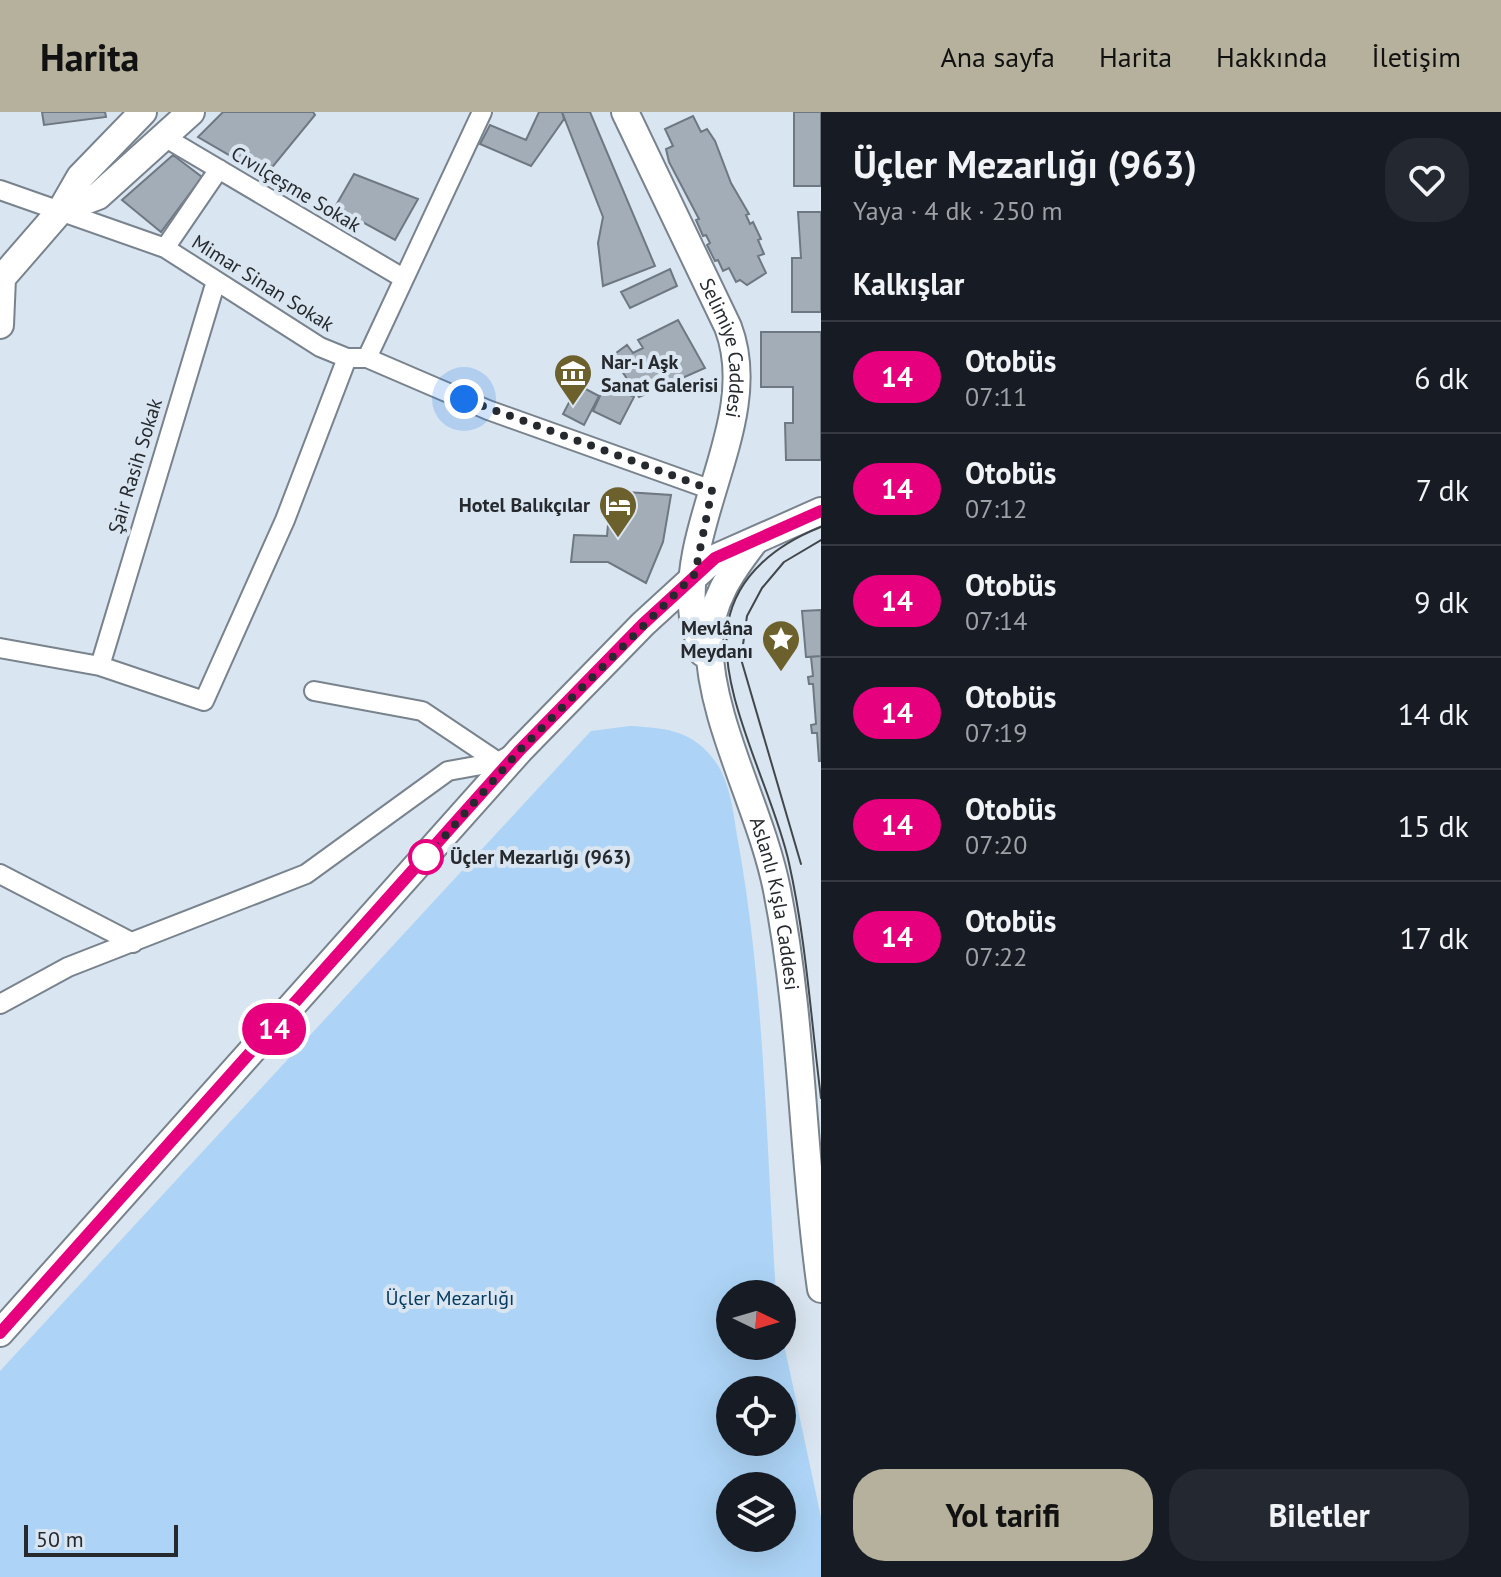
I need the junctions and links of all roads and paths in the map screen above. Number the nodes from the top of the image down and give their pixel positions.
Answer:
1 (143, 112) edge
2 (191, 112) edge
3 (482, 112) edge
4 (625, 112) edge
5 (166, 138) junction
6 (219, 169) junction
7 (0, 190) edge
8 (61, 210) junction
9 (165, 248) junction
10 (403, 278) junction
11 (1, 279) edge
12 (216, 281) junction
13 (0, 325) edge
14 (347, 358) junction
15 (367, 358) junction
16 (712, 490) junction
17 (821, 511) edge
18 (757, 538) junction
19 (695, 574) junction
20 (0, 648) edge
21 (100, 666) junction
22 (314, 691) dead end
23 (714, 692) junction
24 (509, 756) junction
25 (0, 874) edge
26 (133, 943) junction
27 (0, 1004) edge
28 (821, 1289) edge
29 (0, 1333) edge

1 - 8 main road
2 - 5 main road
3 - 10 street
4 - 16 main road, Selimiye Caddesi
5 - 6 street, Cıvılçeşme Sokak
5 - 8 main road
6 - 9 street
6 - 10 street, Cıvılçeşme Sokak
7 - 8 street, Mimar Sinan Sokak
8 - 9 street, Mimar Sinan Sokak
8 - 11 main road
9 - 12 street, Mimar Sinan Sokak
10 - 15 street
11 - 13 main road
12 - 14 street, Mimar Sinan Sokak
12 - 21 street, Şair Rasih Sokak
14 - 15 street, Mimar Sinan Sokak
14 - 21 street
15 - 16 street, Mimar Sinan Sokak
16 - 19 main road, Selimiye Caddesi
17 - 18 main road
18 - 19 main road
18 - 23 main road, Aslanlı Kışla Caddesi
19 - 23 main road, Selimiye Caddesi
19 - 24 main road
20 - 21 street
22 - 24 street
23 - 28 main road, Aslanlı Kışla Caddesi
24 - 26 street
24 - 29 main road
25 - 26 street
26 - 27 street

